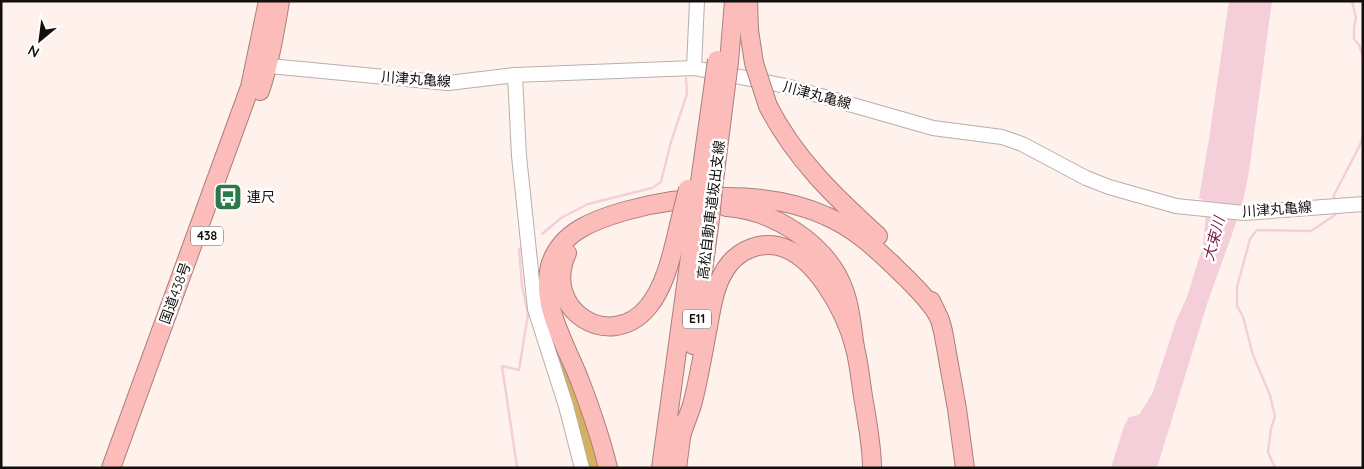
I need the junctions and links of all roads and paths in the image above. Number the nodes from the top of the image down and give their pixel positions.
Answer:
1 (268, 1) edge
2 (280, 1) edge
3 (697, 1) edge
4 (722, 1) edge
5 (734, 1) edge
6 (748, 1) edge
7 (722, 61) junction
8 (262, 65) junction
9 (694, 68) junction
10 (515, 75) junction
11 (720, 83) junction
12 (700, 189) junction
13 (1363, 204) edge
14 (695, 220) junction
15 (936, 312) junction
16 (855, 348) junction
17 (957, 410) junction
18 (678, 423) junction
19 (110, 468) edge
20 (123, 468) edge
21 (582, 468) edge
22 (608, 468) edge
23 (661, 468) edge
24 (677, 468) edge
25 (874, 468) edge
26 (955, 468) edge
27 (965, 468) edge

1 - 8 highway, 国道438号 / 438
2 - 8 highway, 国道438号 / 438
3 - 9 main road
4 - 7 highway, 高松自動車道坂出支線
5 - 7 highway, 高松自動車道坂出支線
6 - 15 highway, bridge
7 - 11 highway, 高松自動車道坂出支線, bridge
8 - 10 main road, 川津丸亀線
8 - 19 highway, 国道438号 / 438
8 - 20 highway, 国道438号 / 438
9 - 10 main road, 川津丸亀線
9 - 13 main road, 川津丸亀線
10 - 21 main road
11 - 12 highway, 高松自動車道坂出支線 / E11
11 - 12 highway, 高松自動車道坂出支線 / E11
12 - 14 highway, 高松自動車道坂出支線 / E11, bridge
14 - 16 highway
14 - 18 highway, 高松自動車道坂出支線 / E11
15 - 17 highway
15 - 22 highway
16 - 18 highway
16 - 25 highway
17 - 26 highway
17 - 27 highway
18 - 23 highway
18 - 24 highway

